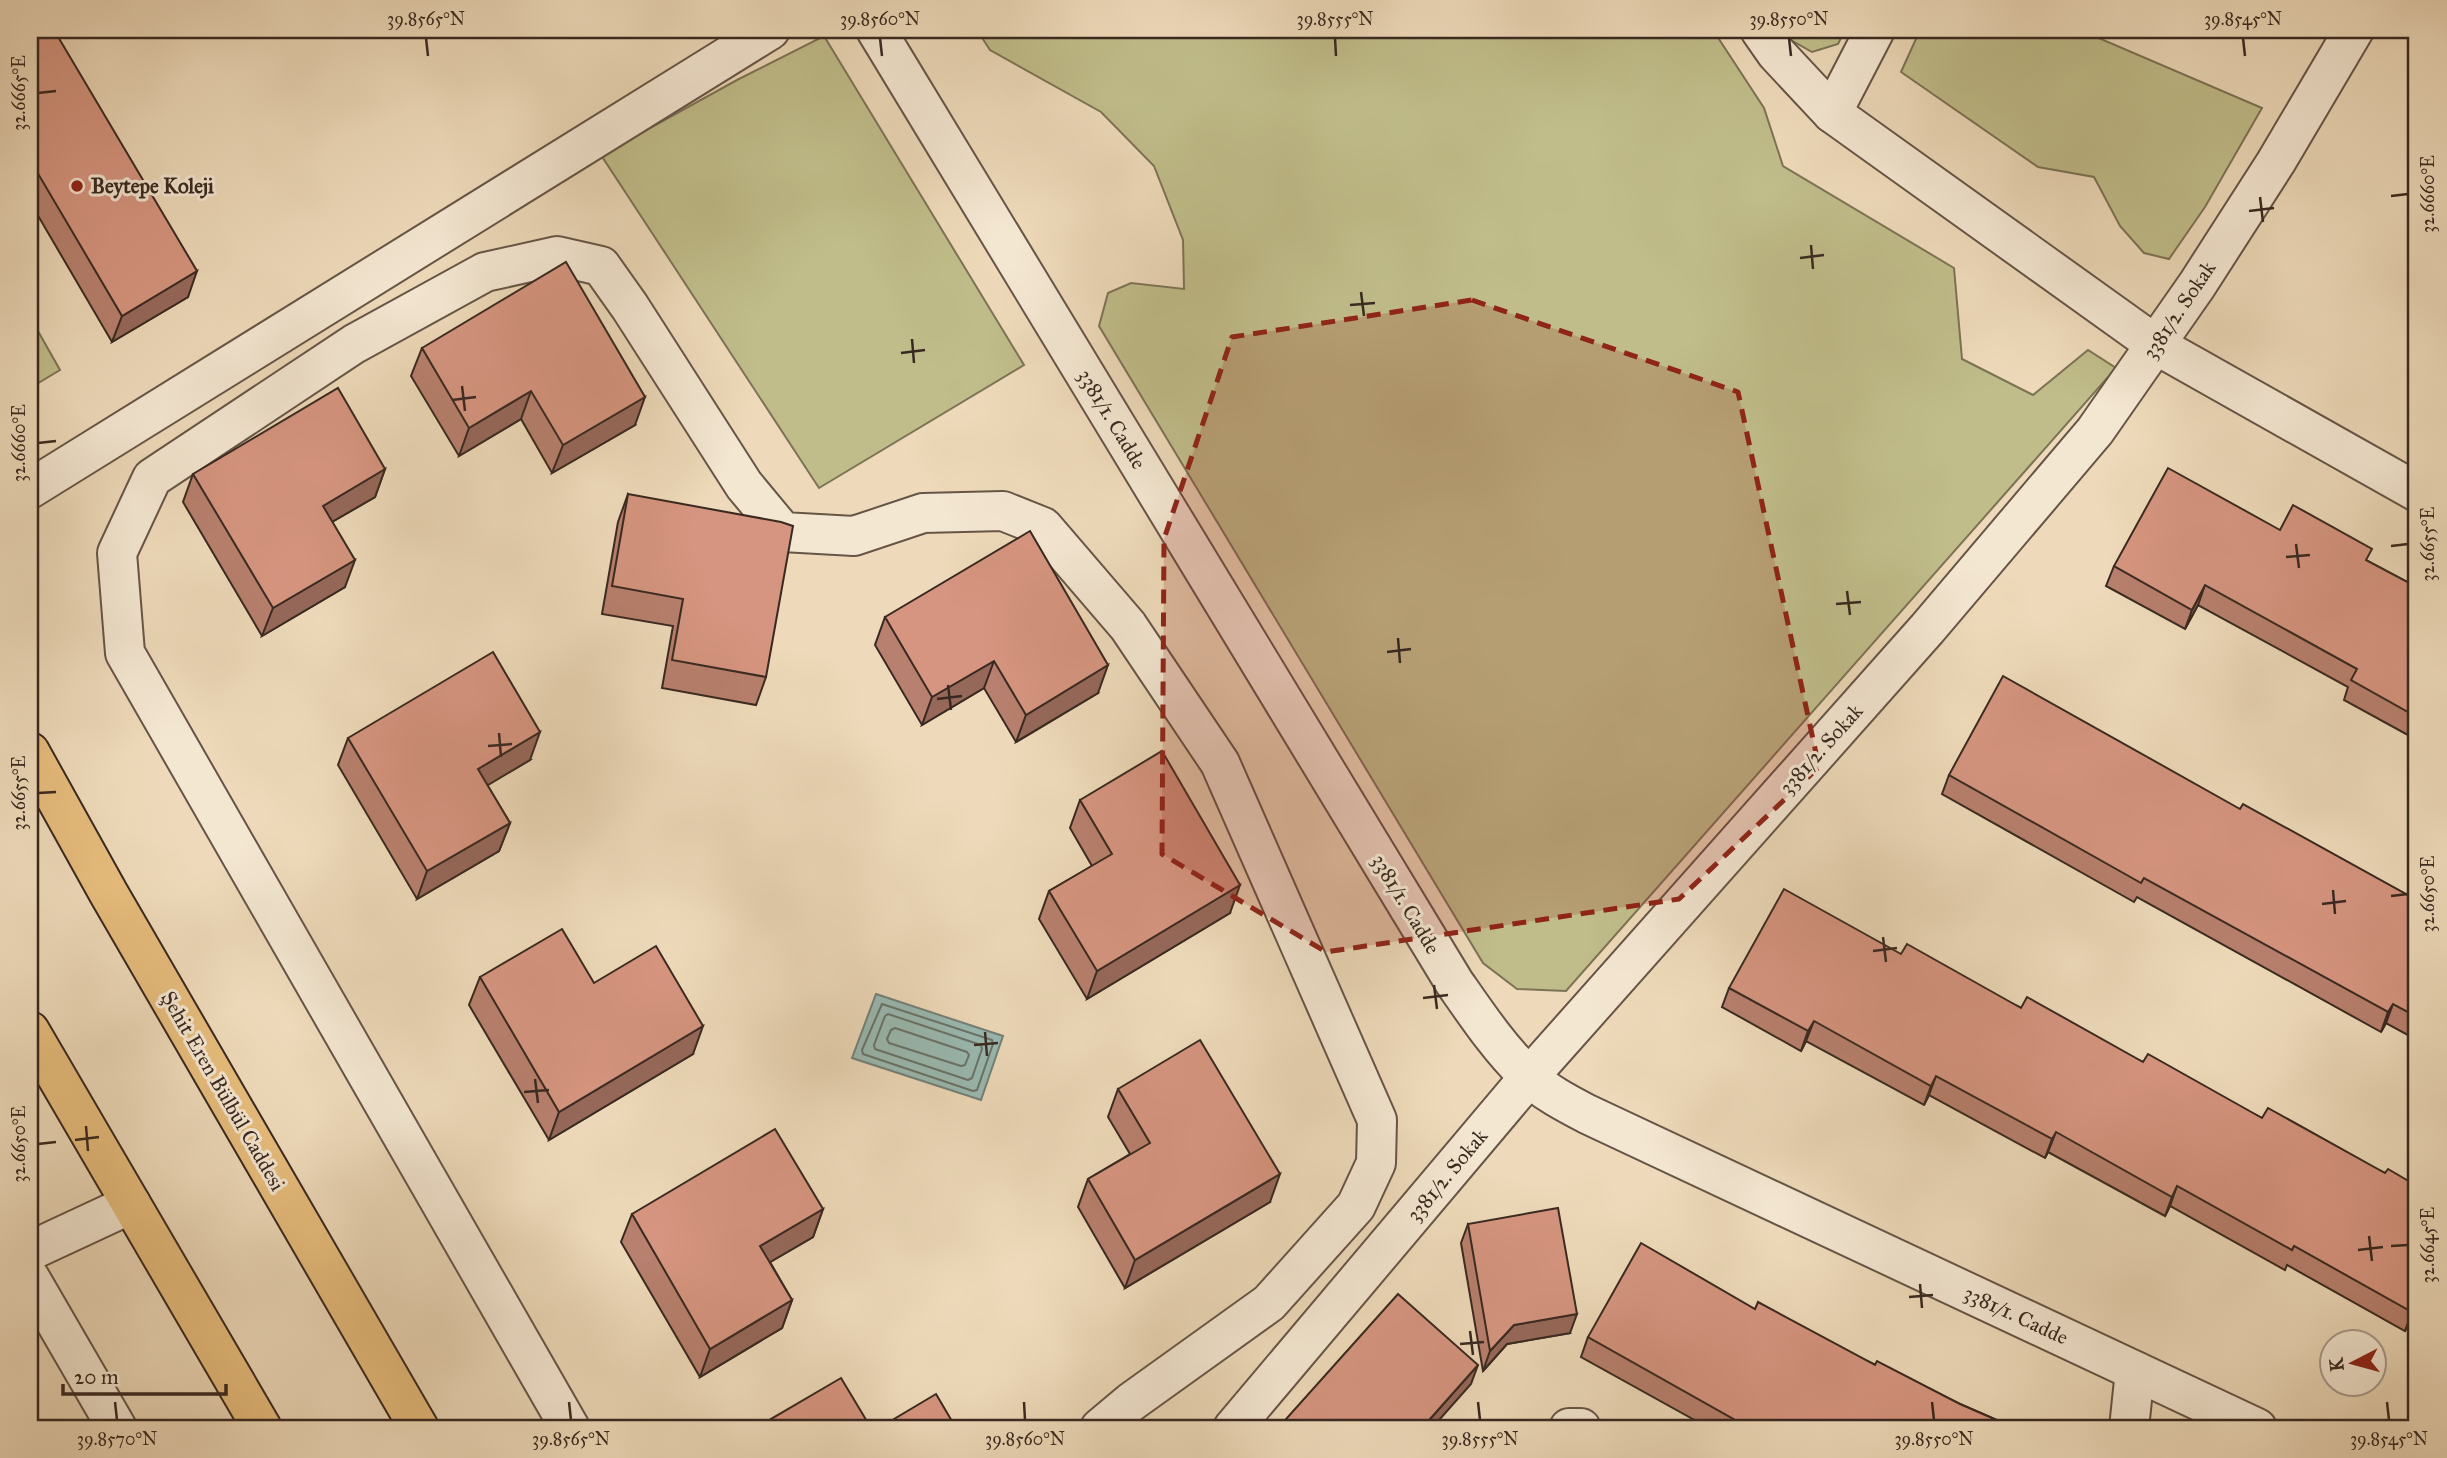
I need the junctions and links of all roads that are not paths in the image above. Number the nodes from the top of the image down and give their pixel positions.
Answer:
1 (770, 30) edge
2 (876, 30) edge
3 (1760, 30) edge
4 (1875, 30) edge
5 (2354, 30) edge
6 (1832, 113) junction
7 (2156, 345) junction
8 (30, 489) edge
9 (2417, 492) edge
10 (30, 752) edge
11 (30, 1031) edge
12 (1529, 1077) junction
13 (131, 1204) junction
14 (30, 1251) edge
15 (30, 1278) edge
16 (2135, 1371) junction
17 (117, 1428) edge
18 (262, 1428) edge
19 (419, 1428) edge
20 (570, 1428) edge
21 (1100, 1428) edge
22 (1233, 1428) edge
23 (1569, 1428) edge
24 (1581, 1428) edge
25 (2129, 1428) edge
26 (2257, 1428) edge

1 - 8 street
2 - 12 street, 3381/1. Cadde
3 - 6 street
4 - 6 street
5 - 7 street, 3381/2. Sokak
6 - 7 street
7 - 9 street
7 - 12 street, 3381/2. Sokak
10 - 19 main road, Şehit Eren Bülbül Caddesi
11 - 13 main road
12 - 16 street, 3381/1. Cadde
12 - 22 street, 3381/2. Sokak
13 - 14 street
13 - 18 main road
15 - 17 street
16 - 25 street
16 - 26 street, 3381/1. Cadde
20 - 21 street
23 - 24 street

